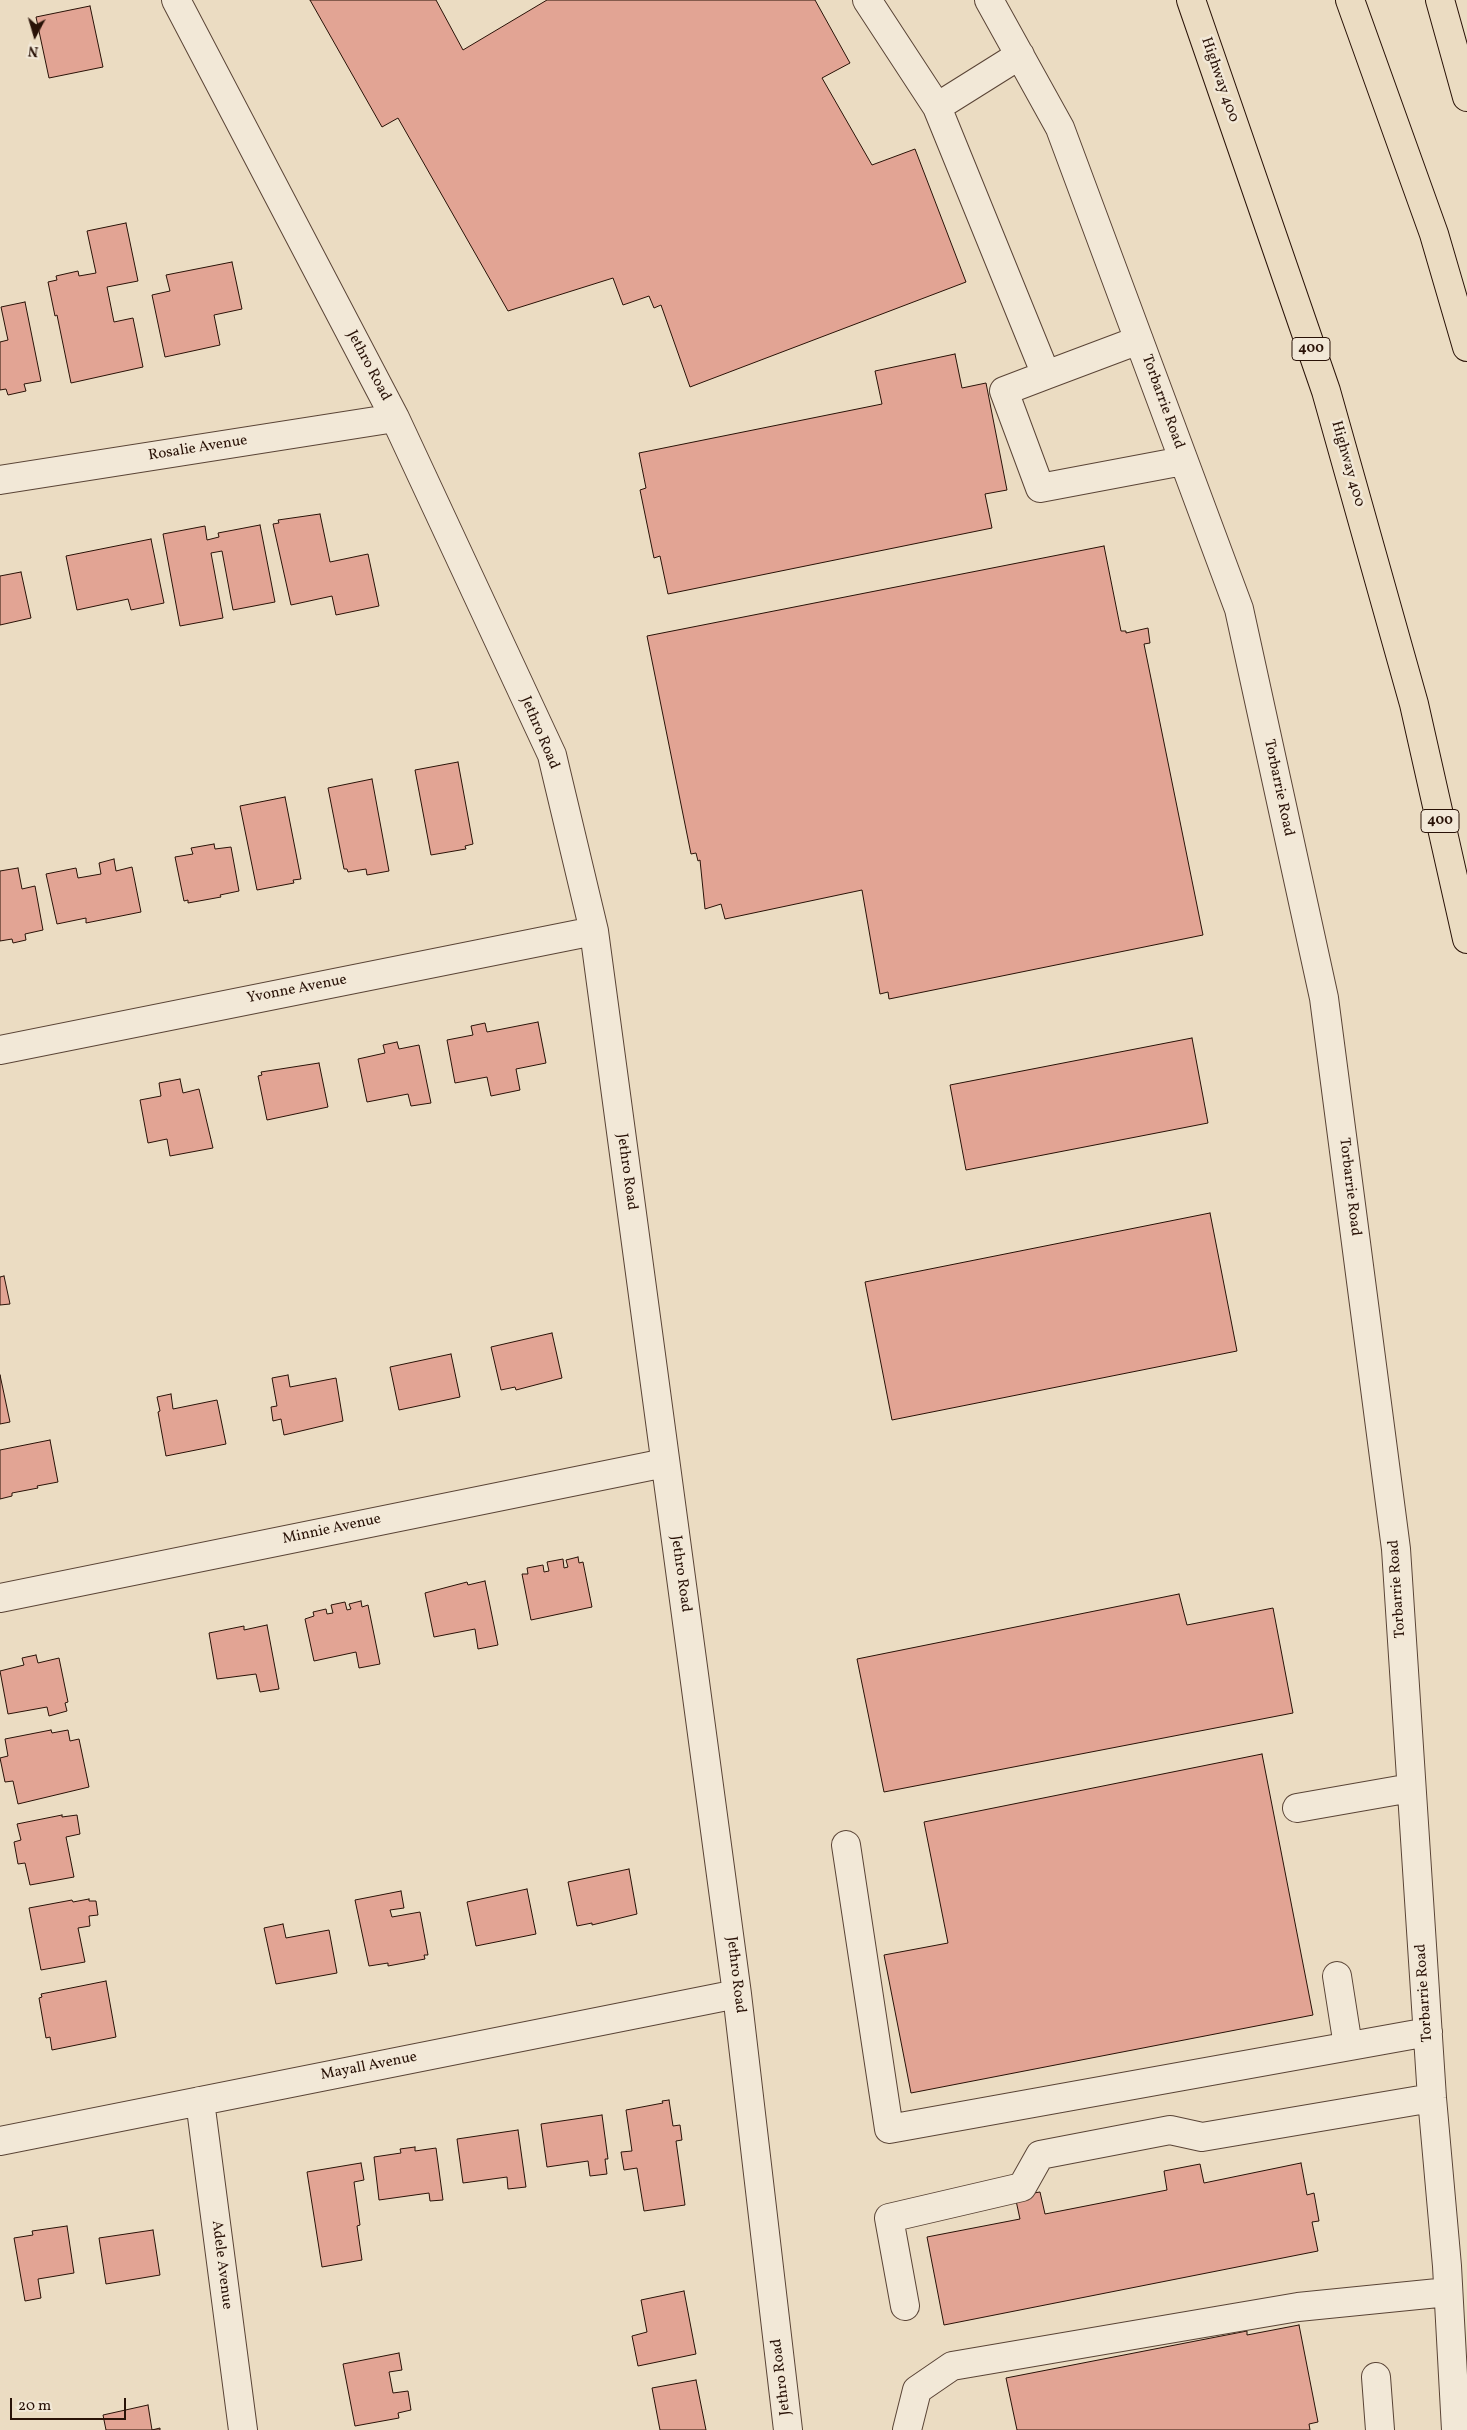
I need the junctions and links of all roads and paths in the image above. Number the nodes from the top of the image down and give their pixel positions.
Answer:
1 (176, 0) edge
2 (867, 0) edge
3 (989, 0) edge
4 (1191, 0) edge
5 (1350, 0) edge
6 (1440, 0) edge
7 (1020, 55) junction
8 (1467, 97) edge
9 (937, 107) junction
10 (1139, 340) junction
11 (1467, 347) edge
12 (1046, 375) junction
13 (395, 418) junction
14 (1184, 461) junction
15 (0, 480) edge
16 (594, 931) junction
17 (1467, 939) edge
18 (0, 1050) edge
19 (665, 1463) junction
20 (0, 1598) edge
21 (1412, 1788) junction
22 (1297, 1808) dead end
23 (846, 1845) dead end
24 (1337, 1976) dead end
25 (738, 1994) junction
26 (1428, 2032) junction
27 (1348, 2046) junction
28 (1432, 2098) junction
29 (200, 2101) junction
30 (0, 2141) edge
31 (1448, 2292) junction
32 (905, 2306) dead end
33 (1376, 2377) dead end
34 (243, 2430) edge
35 (788, 2430) edge
36 (907, 2430) edge
37 (1380, 2430) edge
38 (1456, 2430) edge

1 - 13 street, Jethro Road
2 - 9 street
3 - 7 street, Torbarrie Road
4 - 17 highway, Highway 400 / 400
5 - 11 highway
6 - 8 highway
7 - 9 street
7 - 10 street, Torbarrie Road
9 - 12 street
10 - 12 street
10 - 14 street, Torbarrie Road
12 - 14 street
13 - 15 street, Rosalie Avenue
13 - 16 street, Jethro Road
14 - 21 street, Torbarrie Road
16 - 18 street, Yvonne Avenue
16 - 19 street, Jethro Road
19 - 20 street, Minnie Avenue
19 - 25 street, Jethro Road
21 - 22 street
21 - 26 street, Torbarrie Road
23 - 27 street
24 - 27 street
25 - 29 street, Mayall Avenue
25 - 35 street, Jethro Road
26 - 27 street
26 - 28 street, Torbarrie Road
28 - 31 street, Torbarrie Road
28 - 32 street
29 - 30 street, Mayall Avenue
29 - 34 street, Adele Avenue
31 - 36 street
31 - 38 street, Torbarrie Road
33 - 37 street

